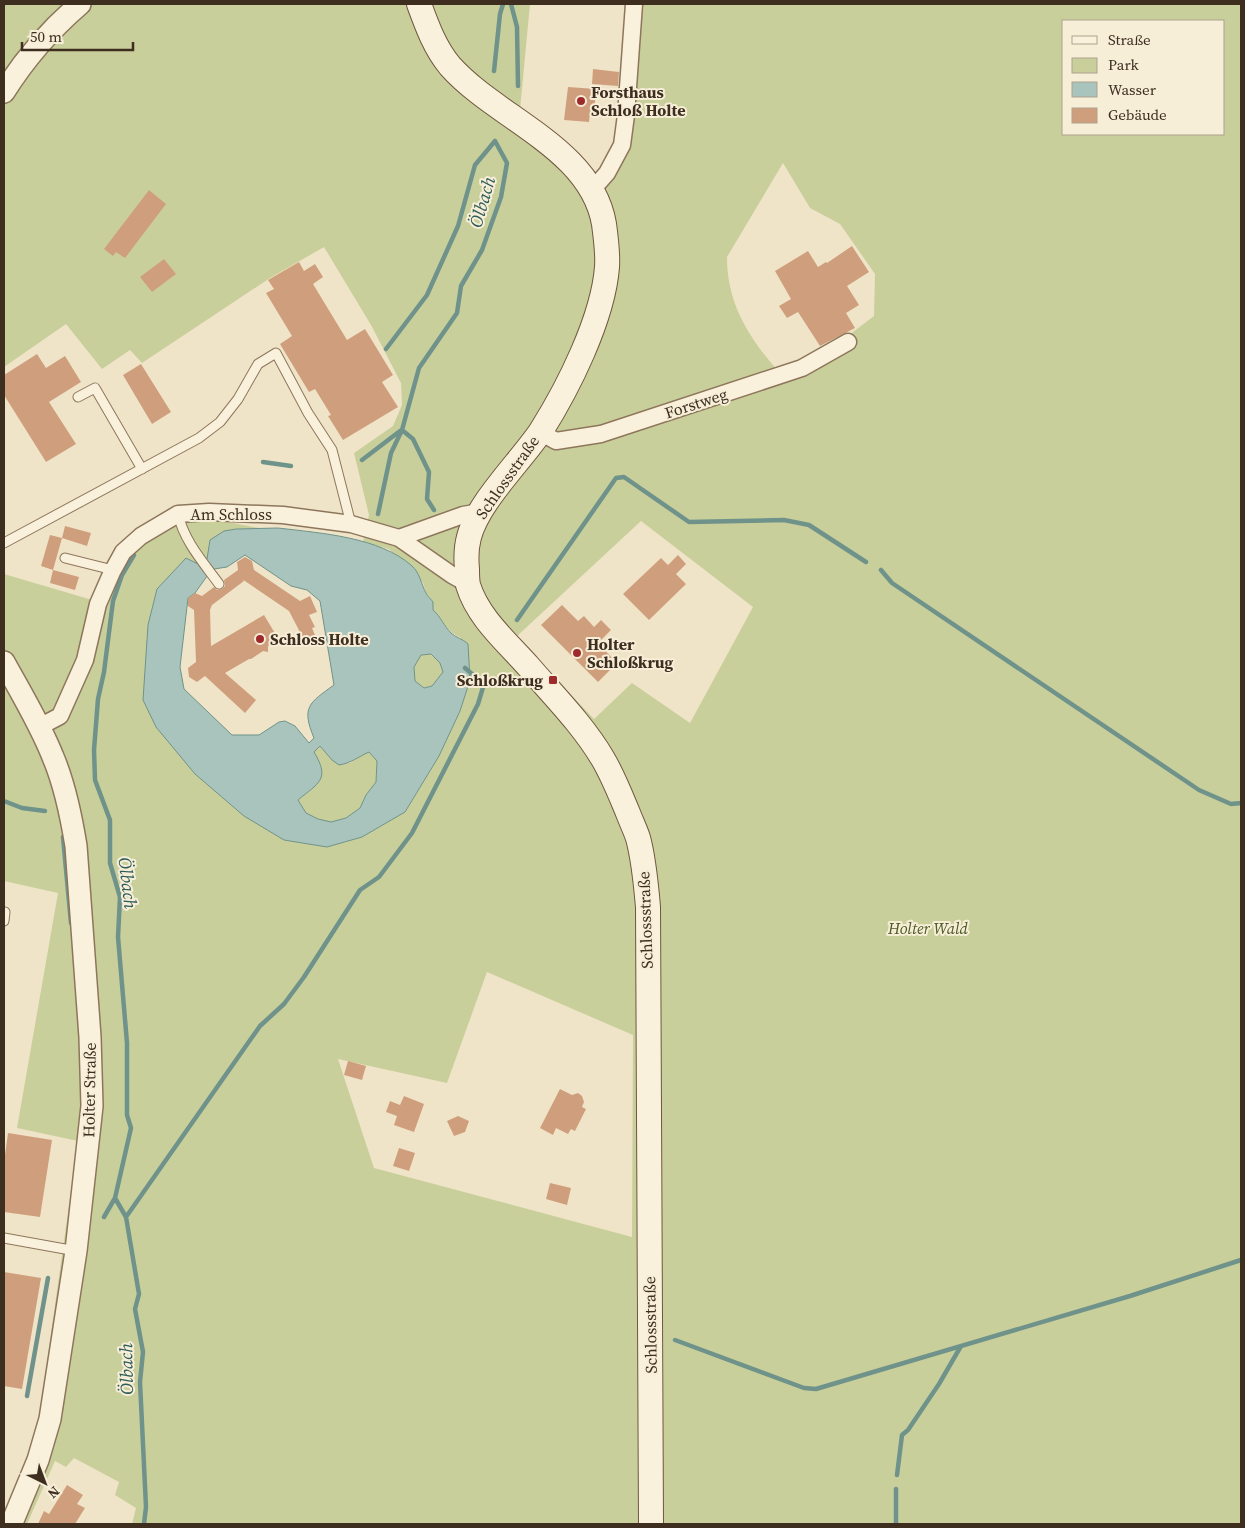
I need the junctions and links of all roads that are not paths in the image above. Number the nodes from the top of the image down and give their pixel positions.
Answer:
1 (80, 4) edge
2 (419, 4) edge
3 (634, 4) edge
4 (4, 92) edge
5 (592, 190) junction
6 (848, 342) dead end
7 (78, 397) dead end
8 (540, 432) junction
9 (142, 469) junction
10 (480, 512) junction
11 (178, 514) junction
12 (351, 524) junction
13 (399, 538) junction
14 (4, 543) edge
15 (65, 558) dead end
16 (112, 572) junction
17 (219, 584) dead end
18 (468, 584) junction
19 (4, 662) edge
20 (39, 727) junction
21 (4, 912) edge
22 (4, 921) edge
23 (4, 1238) edge
24 (76, 1252) junction
25 (10, 1524) edge
26 (651, 1524) edge

1 - 4 street
2 - 5 main road, Schlossstraße
3 - 5 street
5 - 8 main road, Schlossstraße
6 - 8 street, Forstweg
7 - 9 lane
8 - 10 main road, Schlossstraße
9 - 12 lane
9 - 14 lane
10 - 13 street
10 - 18 main road, Schlossstraße
11 - 12 street, Am Schloss
11 - 16 street, Am Schloss
11 - 17 lane
12 - 13 street, Am Schloss
13 - 18 street, Am Schloss
15 - 16 lane
16 - 20 street, Am Schloss
18 - 26 main road, Schlossstraße
19 - 20 street, Holter Straße
20 - 24 street, Holter Straße
21 - 22 lane
23 - 24 lane
24 - 25 street, Holter Straße

